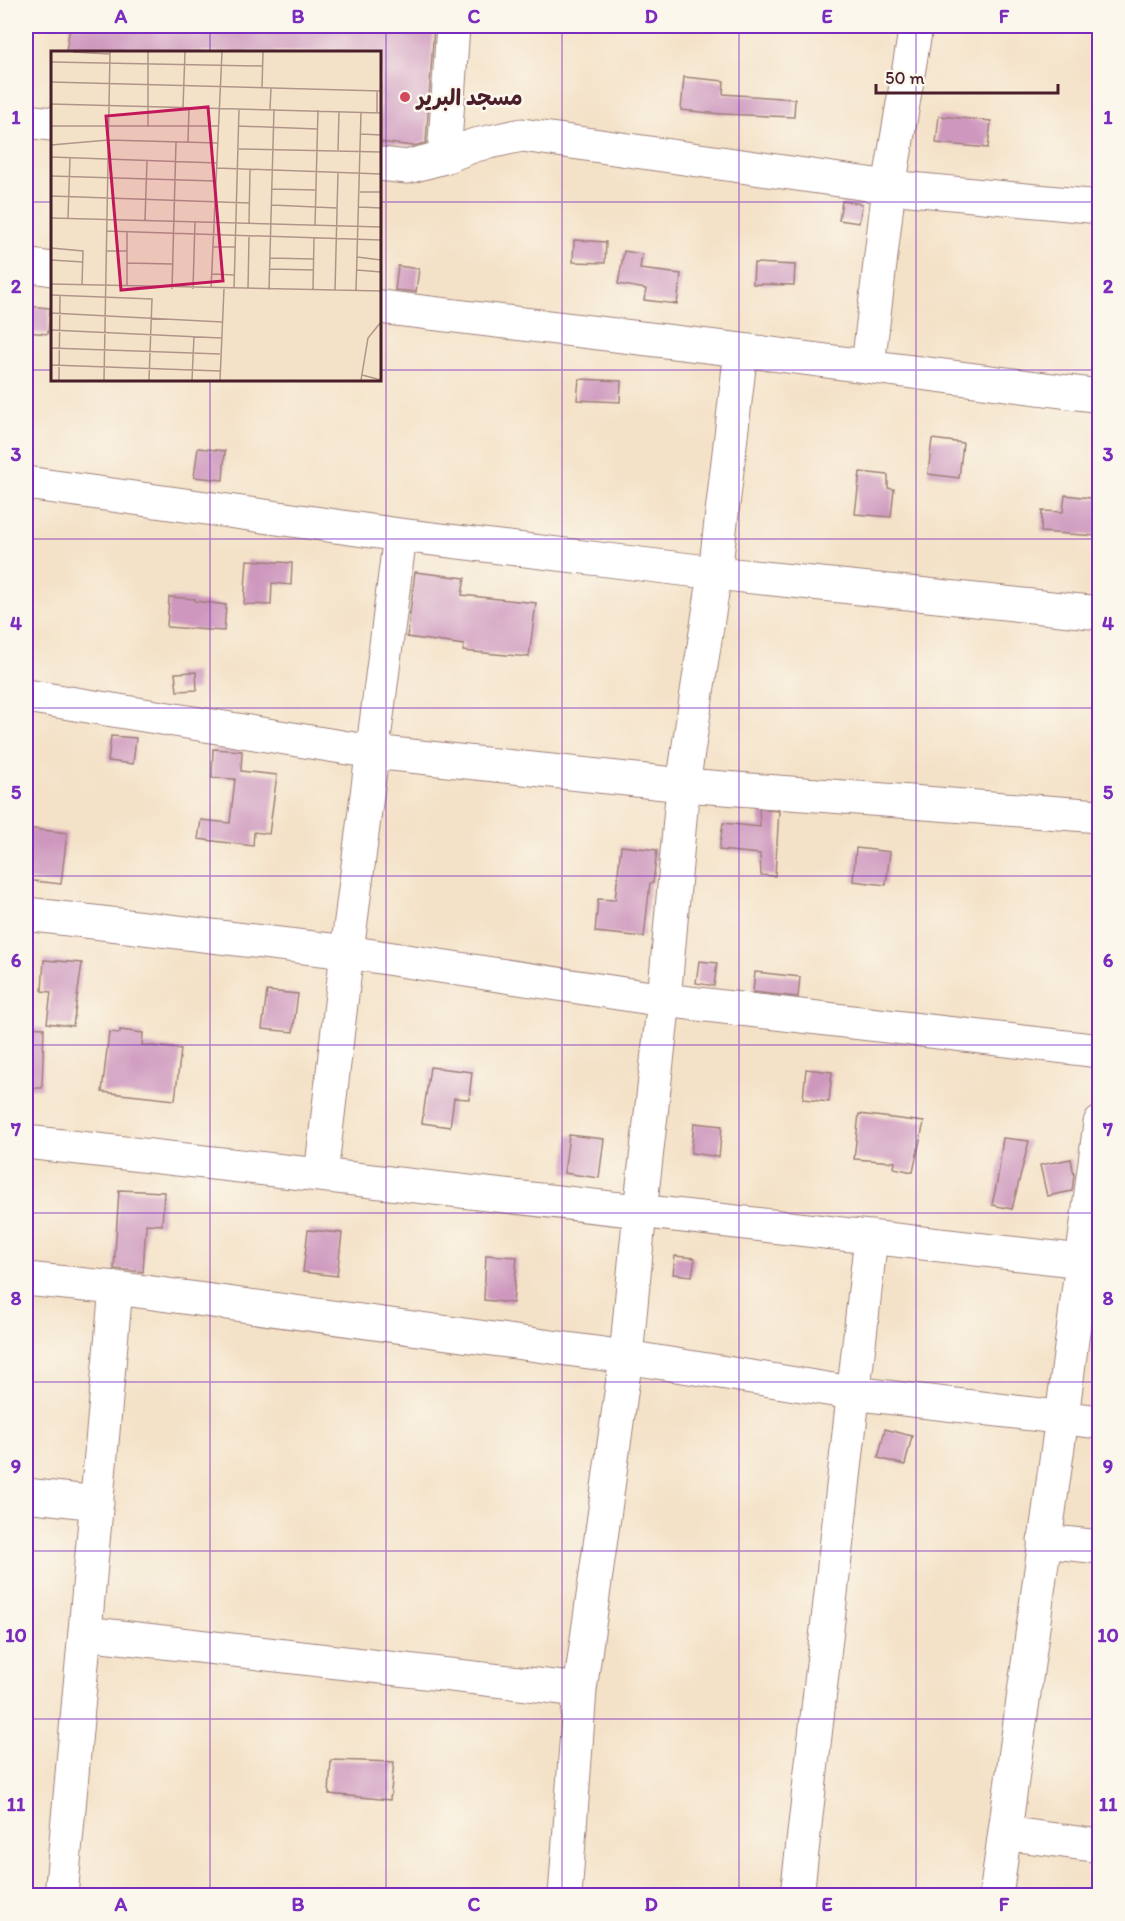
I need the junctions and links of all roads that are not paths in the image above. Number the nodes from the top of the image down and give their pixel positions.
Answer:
1 (453, 26) edge
2 (916, 26) edge
3 (26, 121) edge
4 (51, 124) edge
5 (444, 157) junction
6 (381, 164) edge
7 (889, 187) junction
8 (1100, 207) edge
9 (26, 265) edge
10 (51, 269) edge
11 (381, 308) edge
12 (741, 350) junction
13 (868, 366) junction
14 (1100, 396) edge
15 (26, 483) edge
16 (400, 535) junction
17 (715, 573) junction
18 (1100, 613) edge
19 (26, 696) edge
20 (374, 752) junction
21 (683, 785) junction
22 (1100, 816) edge
23 (26, 914) edge
24 (346, 952) junction
25 (664, 1000) junction
26 (1100, 1051) edge
27 (1100, 1123) edge
28 (26, 1142) edge
29 (321, 1175) junction
30 (640, 1211) junction
31 (871, 1237) junction
32 (1090, 1262) edge
33 (26, 1279) edge
34 (116, 1288) junction
35 (626, 1357) junction
36 (852, 1393) junction
37 (1062, 1417) junction
38 (1100, 1422) edge
39 (26, 1495) edge
40 (97, 1503) junction
41 (1044, 1541) junction
42 (1100, 1547) edge
43 (85, 1633) junction
44 (580, 1690) junction
45 (1005, 1833) junction
46 (1100, 1846) edge
47 (61, 1896) edge
48 (565, 1896) edge
49 (797, 1896) edge
50 (996, 1896) edge

1 - 5 street
2 - 7 street
3 - 4 street
5 - 6 street
5 - 7 street
7 - 8 street
7 - 13 street
9 - 10 street
11 - 12 street
12 - 13 street
12 - 17 street
13 - 14 street
15 - 16 street
16 - 17 street
16 - 20 street
17 - 18 street
17 - 21 street
19 - 20 street
20 - 21 street
20 - 24 street
21 - 22 street
21 - 25 street
23 - 24 street
24 - 25 street
24 - 29 street
25 - 26 street
25 - 30 street
27 - 32 street
28 - 29 street
29 - 30 street
30 - 31 street
30 - 35 street
31 - 32 street
31 - 36 street
32 - 37 street
33 - 34 street
34 - 35 street
34 - 40 street
35 - 36 street
35 - 44 street
36 - 37 street
36 - 49 street
37 - 38 street
37 - 41 street
39 - 40 street
40 - 43 street
41 - 42 street
41 - 45 street
43 - 44 street
43 - 47 street
44 - 48 street
45 - 46 street
45 - 50 street

